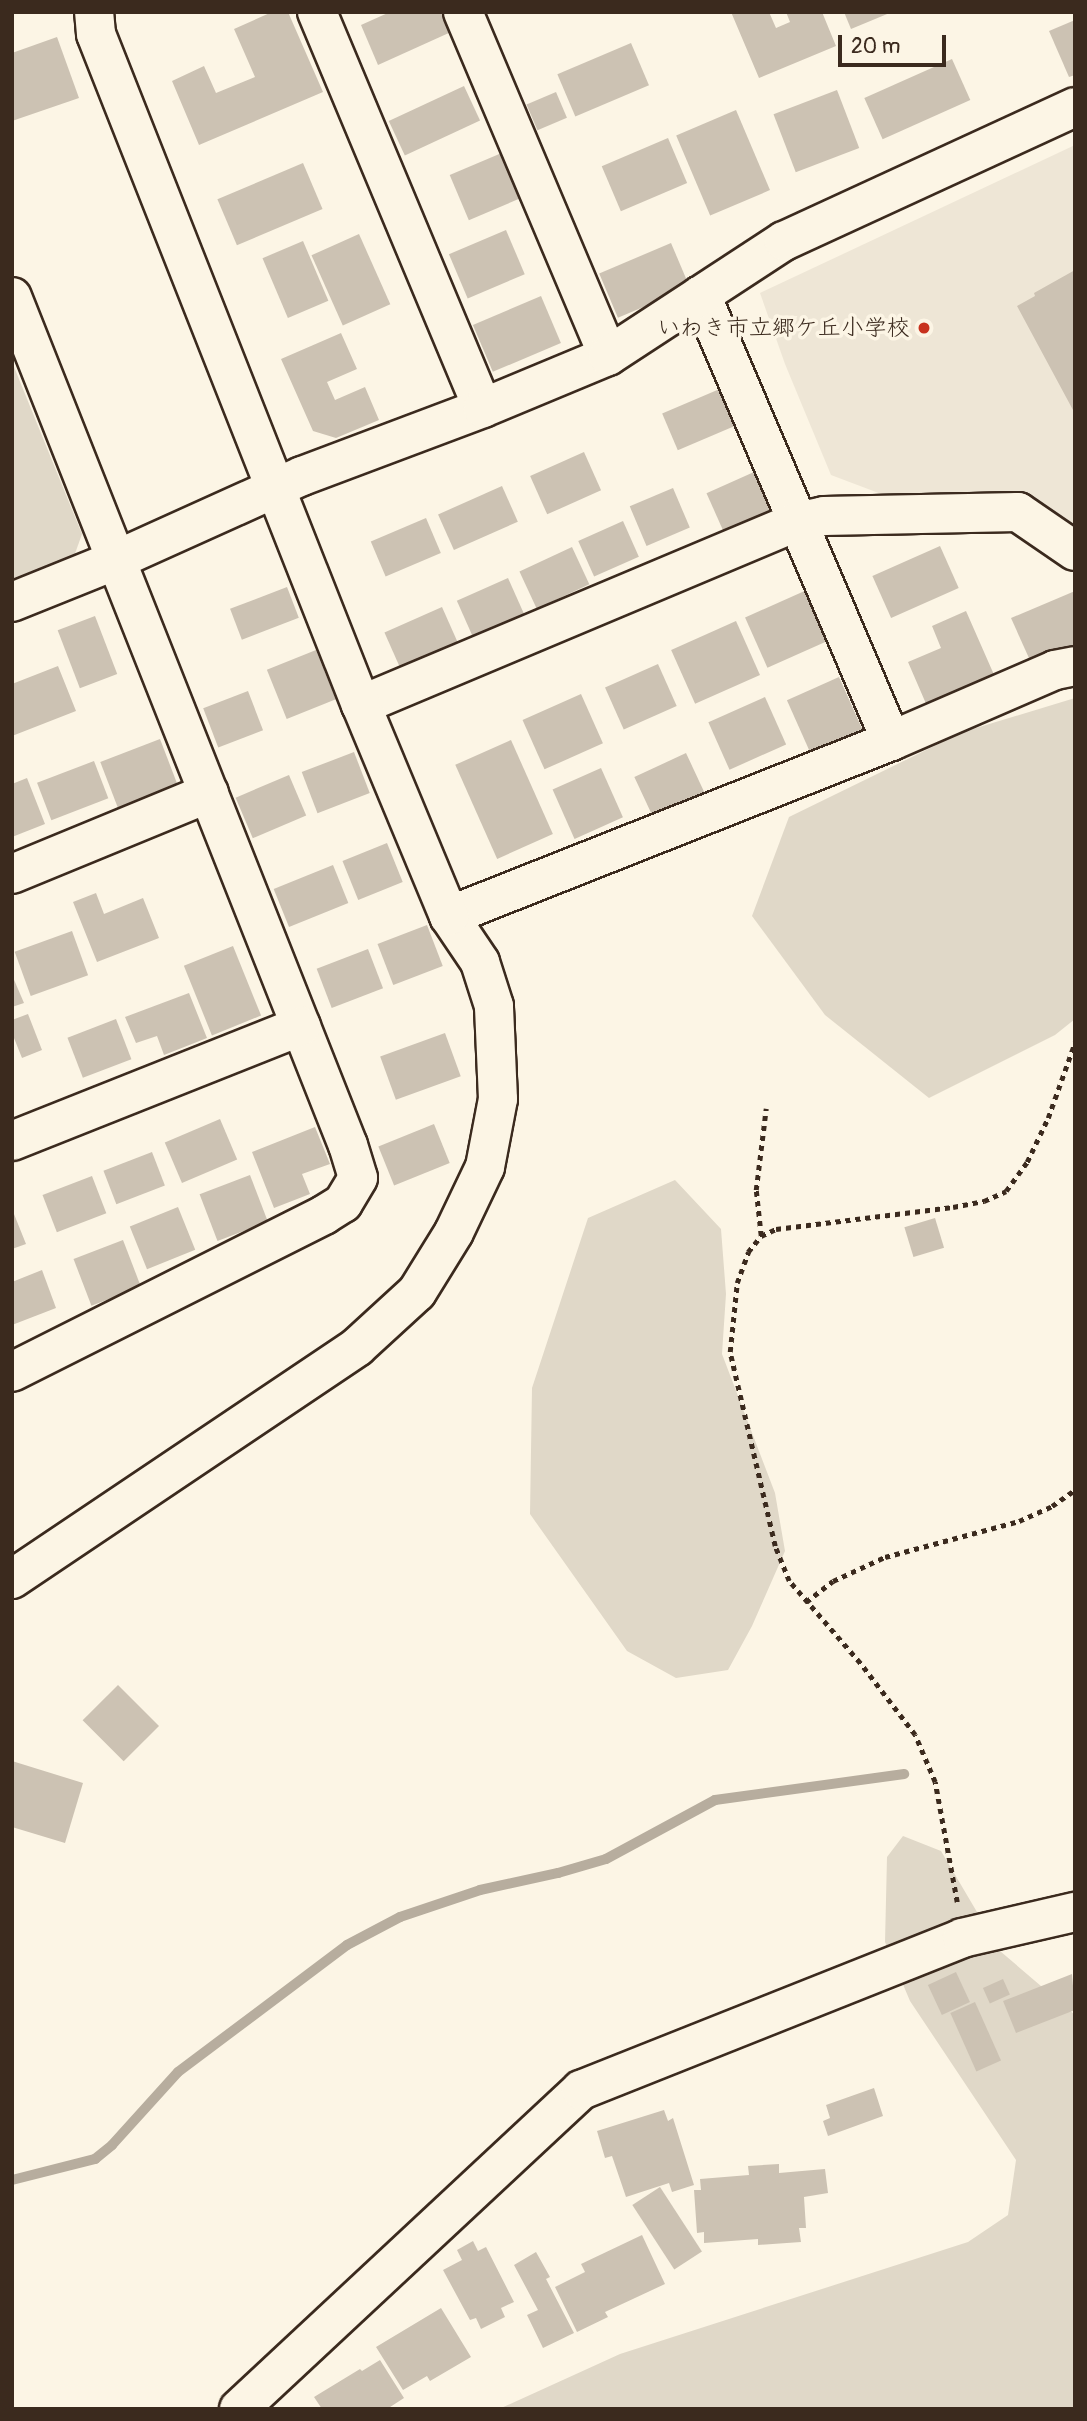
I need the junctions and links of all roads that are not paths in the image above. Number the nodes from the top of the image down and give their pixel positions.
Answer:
1 (94, 12) edge
2 (317, 12) edge
3 (476, 16) edge
4 (1075, 107) edge
5 (701, 295) junction
6 (12, 297) edge
7 (608, 356) junction
8 (482, 408) junction
9 (275, 488) junction
10 (796, 522) junction
11 (1075, 551) edge
12 (116, 560) junction
13 (12, 602) edge
14 (1075, 666) edge
15 (361, 705) junction
16 (891, 741) junction
17 (209, 793) junction
18 (12, 874) edge
19 (449, 916) junction
20 (301, 1026) junction
21 (12, 1141) edge
22 (12, 1372) edge
23 (12, 1580) edge
24 (1075, 1912) edge
25 (239, 2409) edge

1 - 9 street
2 - 8 street
3 - 7 street
4 - 5 street
5 - 7 street
5 - 10 street
6 - 12 street
7 - 8 street
8 - 9 street
9 - 12 street
9 - 15 street
10 - 11 street
10 - 15 street
10 - 16 street
12 - 13 street
12 - 17 street
14 - 16 street
15 - 19 street
16 - 19 street
17 - 18 street
17 - 20 street
19 - 23 street
20 - 21 street
20 - 22 street
24 - 25 street

